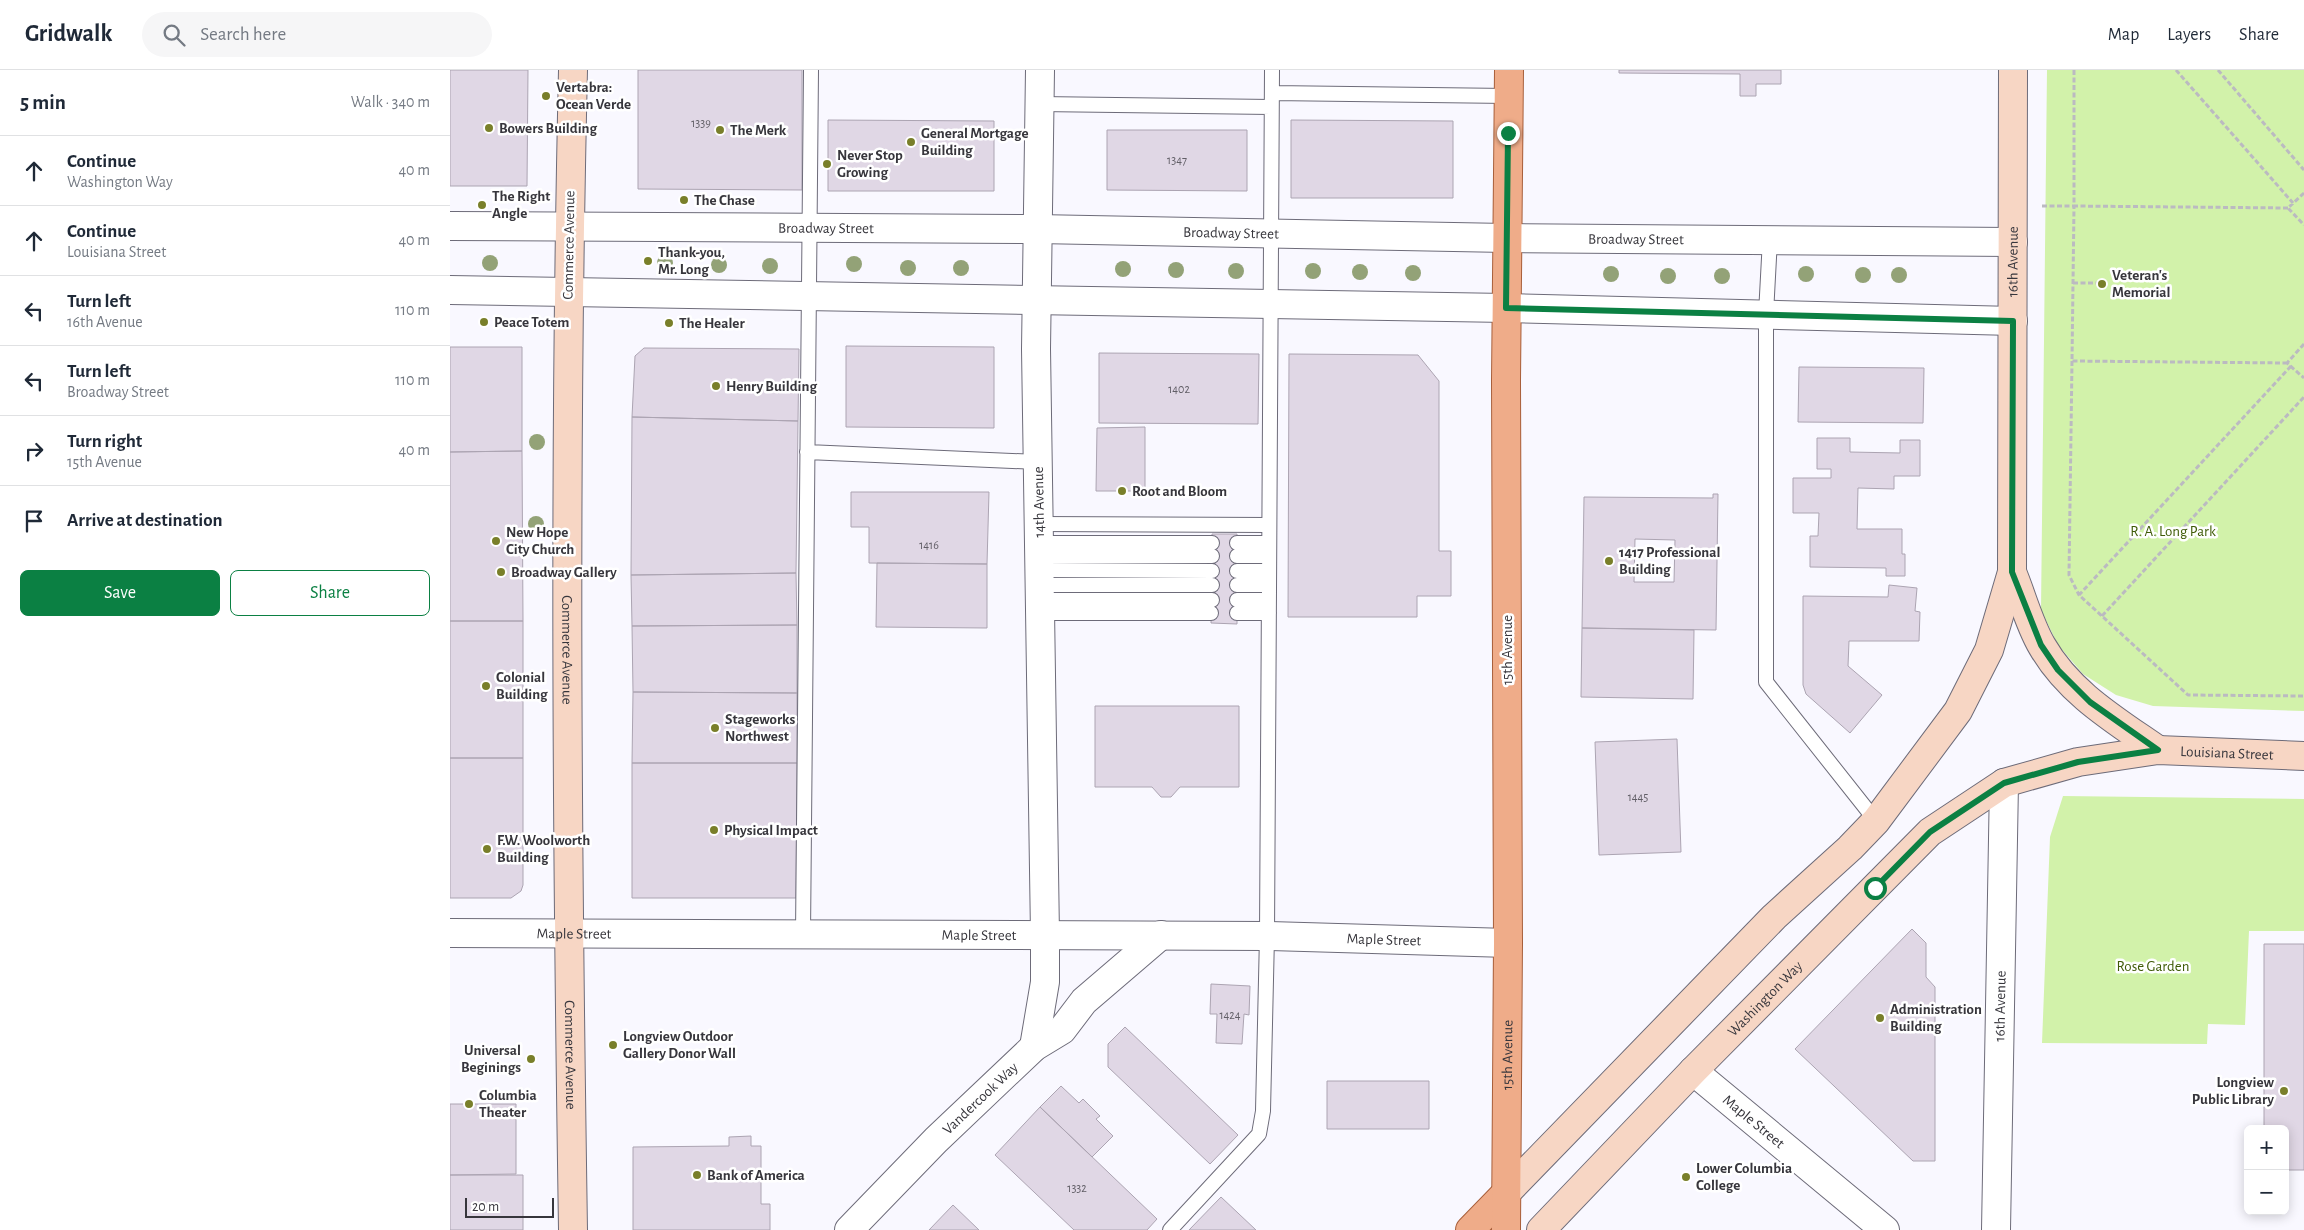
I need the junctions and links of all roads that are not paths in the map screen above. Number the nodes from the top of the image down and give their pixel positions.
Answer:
1 (573, 70) edge
2 (811, 70) edge
3 (1040, 70) edge
4 (1272, 70) edge
5 (2014, 70) edge
6 (1508, 83) edge
7 (1272, 93) junction
8 (1039, 104) junction
9 (1272, 107) junction
10 (450, 226) edge
11 (570, 227) junction
12 (809, 228) junction
13 (1037, 229) junction
14 (1270, 233) junction
15 (1506, 238) junction
16 (1770, 239) junction
17 (2013, 242) junction
18 (450, 290) edge
19 (568, 291) junction
20 (808, 296) junction
21 (1036, 300) junction
22 (1271, 304) junction
23 (1506, 308) junction
24 (1766, 314) junction
25 (2013, 321) junction
26 (807, 452) junction
27 (1038, 462) junction
28 (1269, 525) junction
29 (1212, 549) dead end
30 (1237, 549) dead end
31 (1269, 549) junction
32 (1040, 570) junction
33 (1212, 571) dead end
34 (1237, 571) dead end
35 (1269, 571) junction
36 (2012, 572) junction
37 (1212, 585) dead end
38 (1237, 585) dead end
39 (1269, 586) junction
40 (1211, 606) dead end
41 (1237, 607) dead end
42 (1269, 607) junction
43 (2158, 750) junction
44 (2304, 756) edge
45 (2004, 783) junction
46 (1876, 821) junction
47 (450, 933) edge
48 (568, 934) junction
49 (803, 934) junction
50 (1046, 935) junction
51 (1161, 935) junction
52 (1267, 936) junction
53 (1508, 943) junction
54 (1034, 1047) junction
55 (1692, 1071) junction
56 (1506, 1193) junction
57 (573, 1230) edge
58 (849, 1230) edge
59 (1170, 1230) edge
60 (1470, 1230) edge
61 (1506, 1230) edge
62 (1541, 1230) edge
63 (1884, 1230) edge
64 (1996, 1230) edge

1 - 11 main road, Commerce Avenue
2 - 12 lane
3 - 8 street, 14th Avenue
4 - 7 lane
5 - 17 main road, 16th Avenue
6 - 7 lane
6 - 15 main road, 15th Avenue
7 - 9 lane
8 - 9 lane
8 - 13 street, 14th Avenue
9 - 14 lane
10 - 11 street, Broadway Street
11 - 12 street, Broadway Street
11 - 19 main road, Commerce Avenue
12 - 13 street, Broadway Street
12 - 20 lane
13 - 14 street, Broadway Street
13 - 21 street, 14th Avenue
14 - 15 street, Broadway Street
14 - 22 lane
15 - 16 street, Broadway Street
15 - 23 main road, 15th Avenue
16 - 17 street, Broadway Street
16 - 24 lane
17 - 25 main road, 16th Avenue
18 - 19 street
19 - 20 street
19 - 48 main road, Commerce Avenue
20 - 21 street
20 - 26 lane
21 - 22 street
21 - 27 street, 14th Avenue
22 - 23 street
22 - 28 lane
23 - 24 street
23 - 53 main road, 15th Avenue
24 - 25 street
24 - 46 lane
25 - 36 main road, 16th Avenue
26 - 27 lane
26 - 49 lane
27 - 32 street, 14th Avenue
28 - 31 lane
28 - 32 lane
29 - 32 lane
30 - 31 lane
31 - 35 lane
32 - 33 lane
32 - 37 lane
32 - 40 lane
32 - 50 street, 14th Avenue
34 - 35 lane
35 - 39 lane
36 - 43 main road, 16th Avenue
36 - 46 main road, 16th Avenue
38 - 39 lane
39 - 42 lane
41 - 42 lane
42 - 52 lane
43 - 44 main road, Louisiana Street
43 - 45 main road, Louisiana Street
45 - 55 main road, Washington Way
45 - 64 street, 16th Avenue
46 - 56 main road, 16th Avenue
47 - 48 street, Maple Street
48 - 49 street, Maple Street
48 - 57 main road, Commerce Avenue
49 - 50 street, Maple Street
50 - 51 street, Maple Street
50 - 54 street
51 - 52 street, Maple Street
51 - 54 street, Vandercook Way
52 - 53 street, Maple Street
52 - 59 lane
53 - 56 main road, 15th Avenue
54 - 58 street, Vandercook Way
55 - 62 main road, Washington Way
55 - 63 street, Maple Street
56 - 60 main road
56 - 61 main road, 15th Avenue

